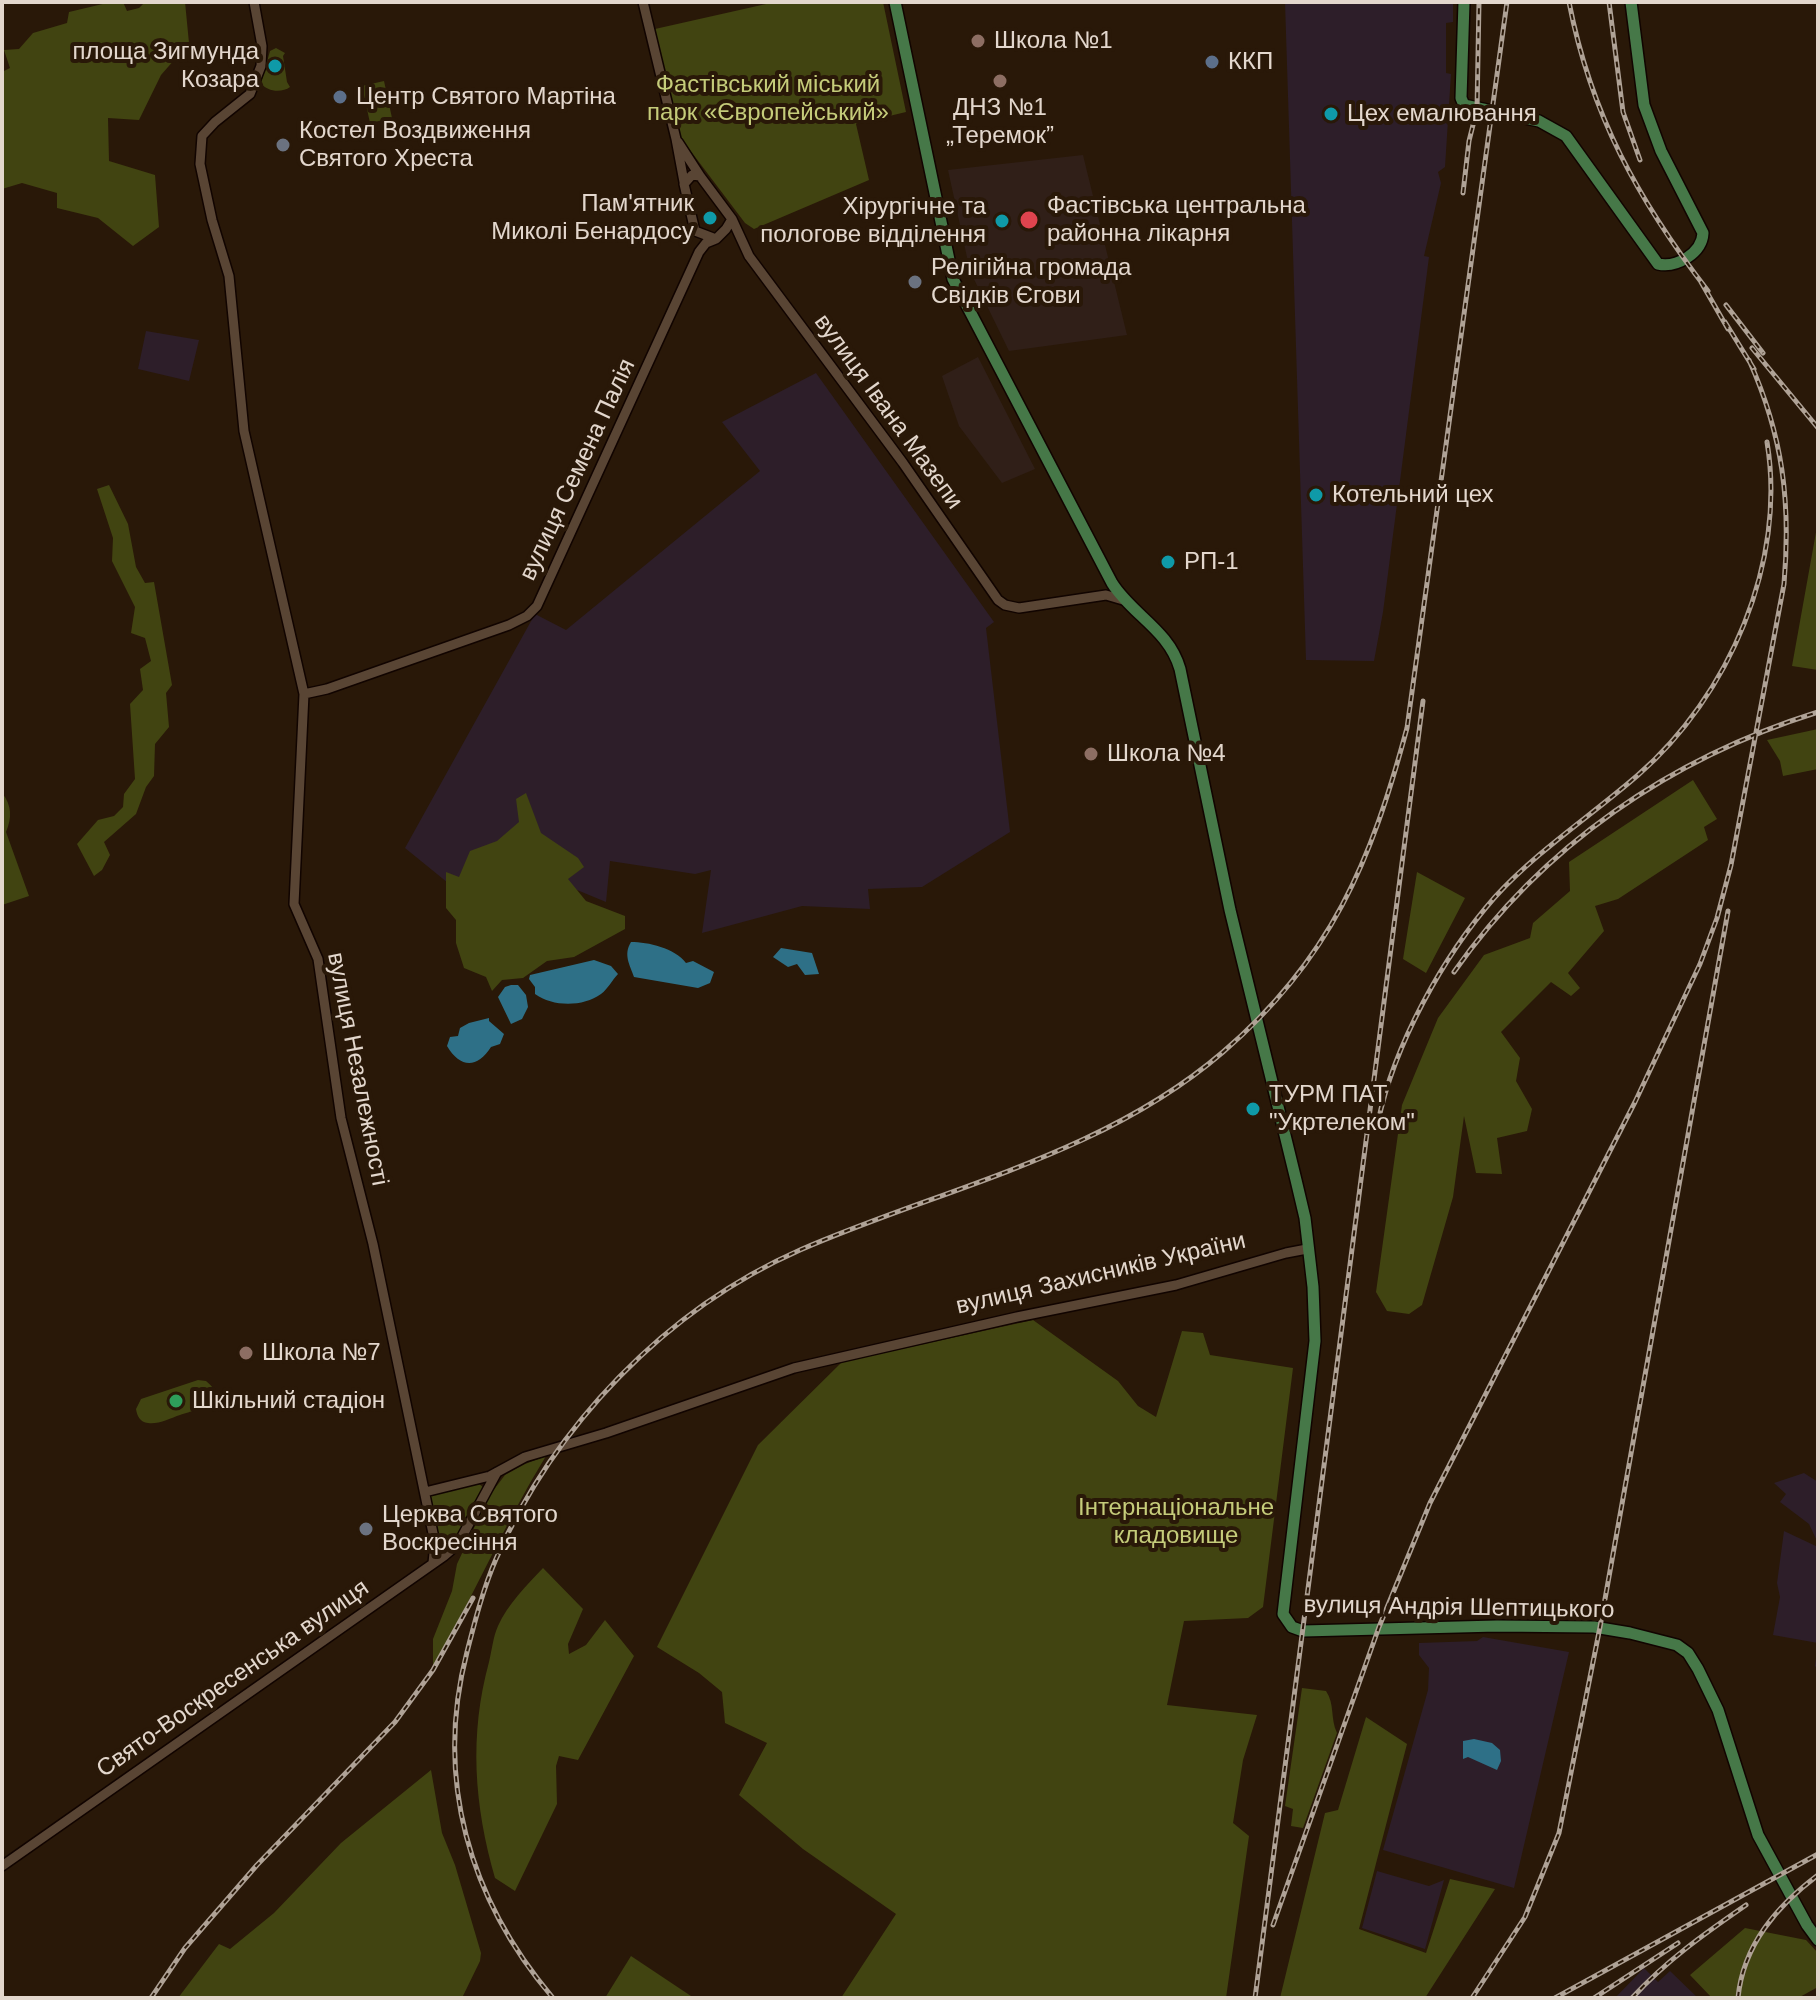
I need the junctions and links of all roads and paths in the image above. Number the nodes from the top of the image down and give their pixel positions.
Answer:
1 (254, 2) edge
2 (643, 2) edge
3 (895, 2) edge
4 (1464, 2) edge
5 (1631, 2) edge
6 (676, 139) junction
7 (700, 176) junction
8 (684, 182) junction
9 (732, 219) junction
10 (695, 231) junction
11 (719, 237) junction
12 (743, 240) junction
13 (699, 252) junction
14 (1123, 600) junction
15 (304, 694) junction
16 (1307, 1249) junction
17 (497, 1472) junction
18 (425, 1492) junction
19 (433, 1563) junction
20 (2, 1866) edge
21 (1818, 1940) edge

1 - 15 street, вулиця Незалежності
2 - 6 street
3 - 14 main road
4 - 5 main road
6 - 7 street
6 - 8 street
7 - 8 street
7 - 9 street, вулиця Івана Мазепи
8 - 10 street
9 - 11 street
9 - 12 street, вулиця Івана Мазепи
10 - 11 street
10 - 13 street
11 - 12 street
11 - 13 street, вулиця Семена Палія
12 - 14 street, вулиця Івана Мазепи
13 - 15 street, вулиця Семена Палія
14 - 16 main road
15 - 18 street, вулиця Незалежності
16 - 17 street, вулиця Захисників України
16 - 21 main road, вулиця Андрія Шептицького
17 - 18 street, вулиця Захисників України
17 - 19 street, Свято-Воскресенська вулиця
18 - 19 street, вулиця Незалежності
19 - 20 street, Свято-Воскресенська вулиця

